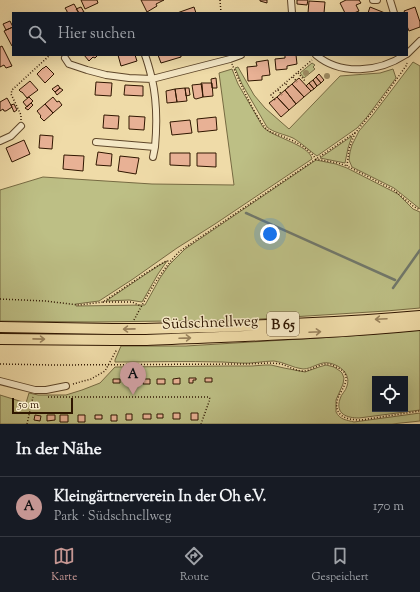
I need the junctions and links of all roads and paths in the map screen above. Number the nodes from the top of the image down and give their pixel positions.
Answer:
1 (220, 0) edge
2 (291, 0) edge
3 (373, 0) edge
4 (377, 0) edge
5 (390, 0) edge
6 (221, 12) edge
7 (292, 12) edge
8 (394, 12) edge
9 (420, 41) edge
10 (408, 52) edge
11 (49, 56) edge
12 (146, 56) edge
13 (238, 56) edge
14 (403, 56) edge
15 (407, 56) edge
16 (315, 57) edge
17 (65, 58) dead end
18 (230, 59) junction
19 (298, 73) junction
20 (292, 77) junction
21 (152, 79) junction
22 (304, 81) dead end
23 (297, 82) dead end
24 (285, 83) junction
25 (289, 88) dead end
26 (277, 89) junction
27 (282, 95) dead end
28 (275, 100) dead end
29 (21, 126) joint
30 (356, 132) junction
31 (0, 141) edge
32 (96, 142) dead end
33 (155, 147) junction
34 (153, 157) dead end
35 (316, 159) junction
36 (347, 166) junction
37 (420, 210) edge
38 (169, 261) junction
39 (0, 299) edge
40 (103, 302) junction
41 (141, 306) junction
42 (420, 316) edge
43 (134, 319) dead end
44 (420, 325) edge
45 (0, 327) edge
46 (0, 339) edge
47 (116, 343) junction
48 (0, 364) edge
49 (109, 365) junction
50 (0, 381) edge
51 (66, 386) joint
52 (36, 390) junction
53 (48, 397) dead end
54 (420, 411) edge
55 (27, 424) edge
56 (201, 424) edge

1 - 6 path
2 - 7 street
3 - 4 street
5 - 8 street
9 - 10 street
11 - 29 path
12 - 21 street
13 - 18 street
14 - 16 street
15 - 30 path
16 - 19 path
17 - 21 street
18 - 21 street
18 - 35 path
19 - 20 path
19 - 22 path
20 - 23 path
20 - 24 path
21 - 33 street
24 - 25 path
24 - 26 path
26 - 27 path
26 - 28 path
29 - 31 street
30 - 35 path
30 - 36 path
32 - 33 street
33 - 34 street
35 - 36 path
35 - 38 path
36 - 37 path
38 - 40 path
38 - 41 path
39 - 40 path
40 - 41 path
41 - 43 path
42 -> 45 highway, Südschnellweg / B 65, bridge
47 -> 44 highway, Südschnellweg / B 65, bridge
46 -> 47 highway, Südschnellweg / B 65
47 - 49 path
48 - 49 path
49 - 51 path
49 - 54 path
50 - 52 street
51 - 52 street
52 - 55 path
53 - 56 path

